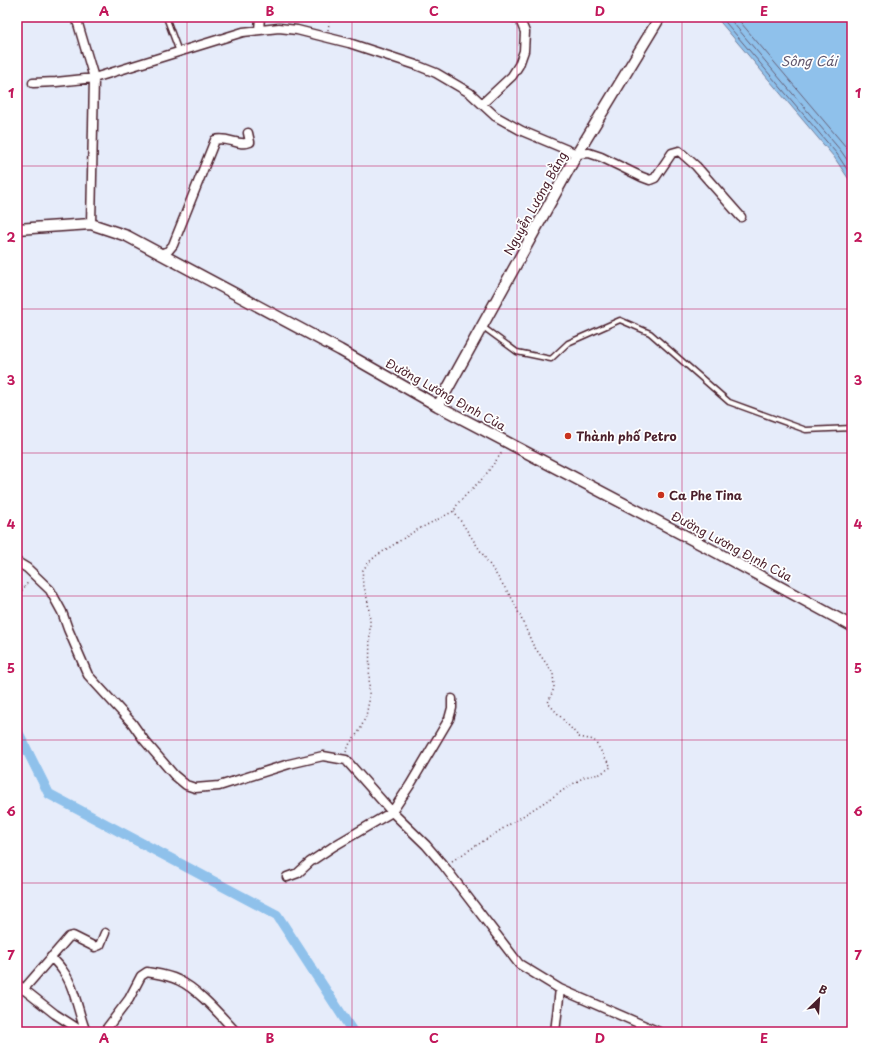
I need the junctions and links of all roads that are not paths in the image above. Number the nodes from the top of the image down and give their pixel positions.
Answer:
1 (76, 17) edge
2 (166, 17) edge
3 (260, 17) edge
4 (513, 17) edge
5 (660, 17) edge
6 (259, 30) junction
7 (179, 52) junction
8 (94, 78) junction
9 (33, 83) dead end
10 (482, 104) junction
11 (248, 133) dead end
12 (577, 154) junction
13 (741, 217) dead end
14 (91, 224) junction
15 (17, 229) edge
16 (160, 254) junction
17 (482, 326) junction
18 (438, 406) junction
19 (852, 428) edge
20 (17, 562) edge
21 (852, 626) edge
22 (452, 699) dead end
23 (392, 812) junction
24 (287, 877) dead end
25 (105, 934) dead end
26 (51, 957) junction
27 (20, 987) edge
28 (560, 989) junction
29 (85, 1032) edge
30 (104, 1032) edge
31 (236, 1032) edge
32 (555, 1032) edge
33 (659, 1032) edge

1 - 8 street
2 - 7 lane
3 - 6 street
4 - 10 street
5 - 12 street, Nguyễn Lương Bằng
6 - 7 street
6 - 10 street
7 - 8 street
8 - 9 street
8 - 14 street
10 - 12 street
11 - 16 street
12 - 13 street
12 - 17 street, Nguyễn Lương Bằng
14 - 15 street, Đường Lương Định Của
14 - 16 street, Đường Lương Định Của
16 - 18 street, Đường Lương Định Của
17 - 18 street, Nguyễn Lương Bằng
17 - 19 lane
18 - 21 street, Đường Lương Định Của
20 - 23 street
22 - 23 street
23 - 24 street
23 - 28 street
25 - 26 street
26 - 27 street
26 - 29 street
27 - 29 street
28 - 32 street
28 - 33 street
30 - 31 street

